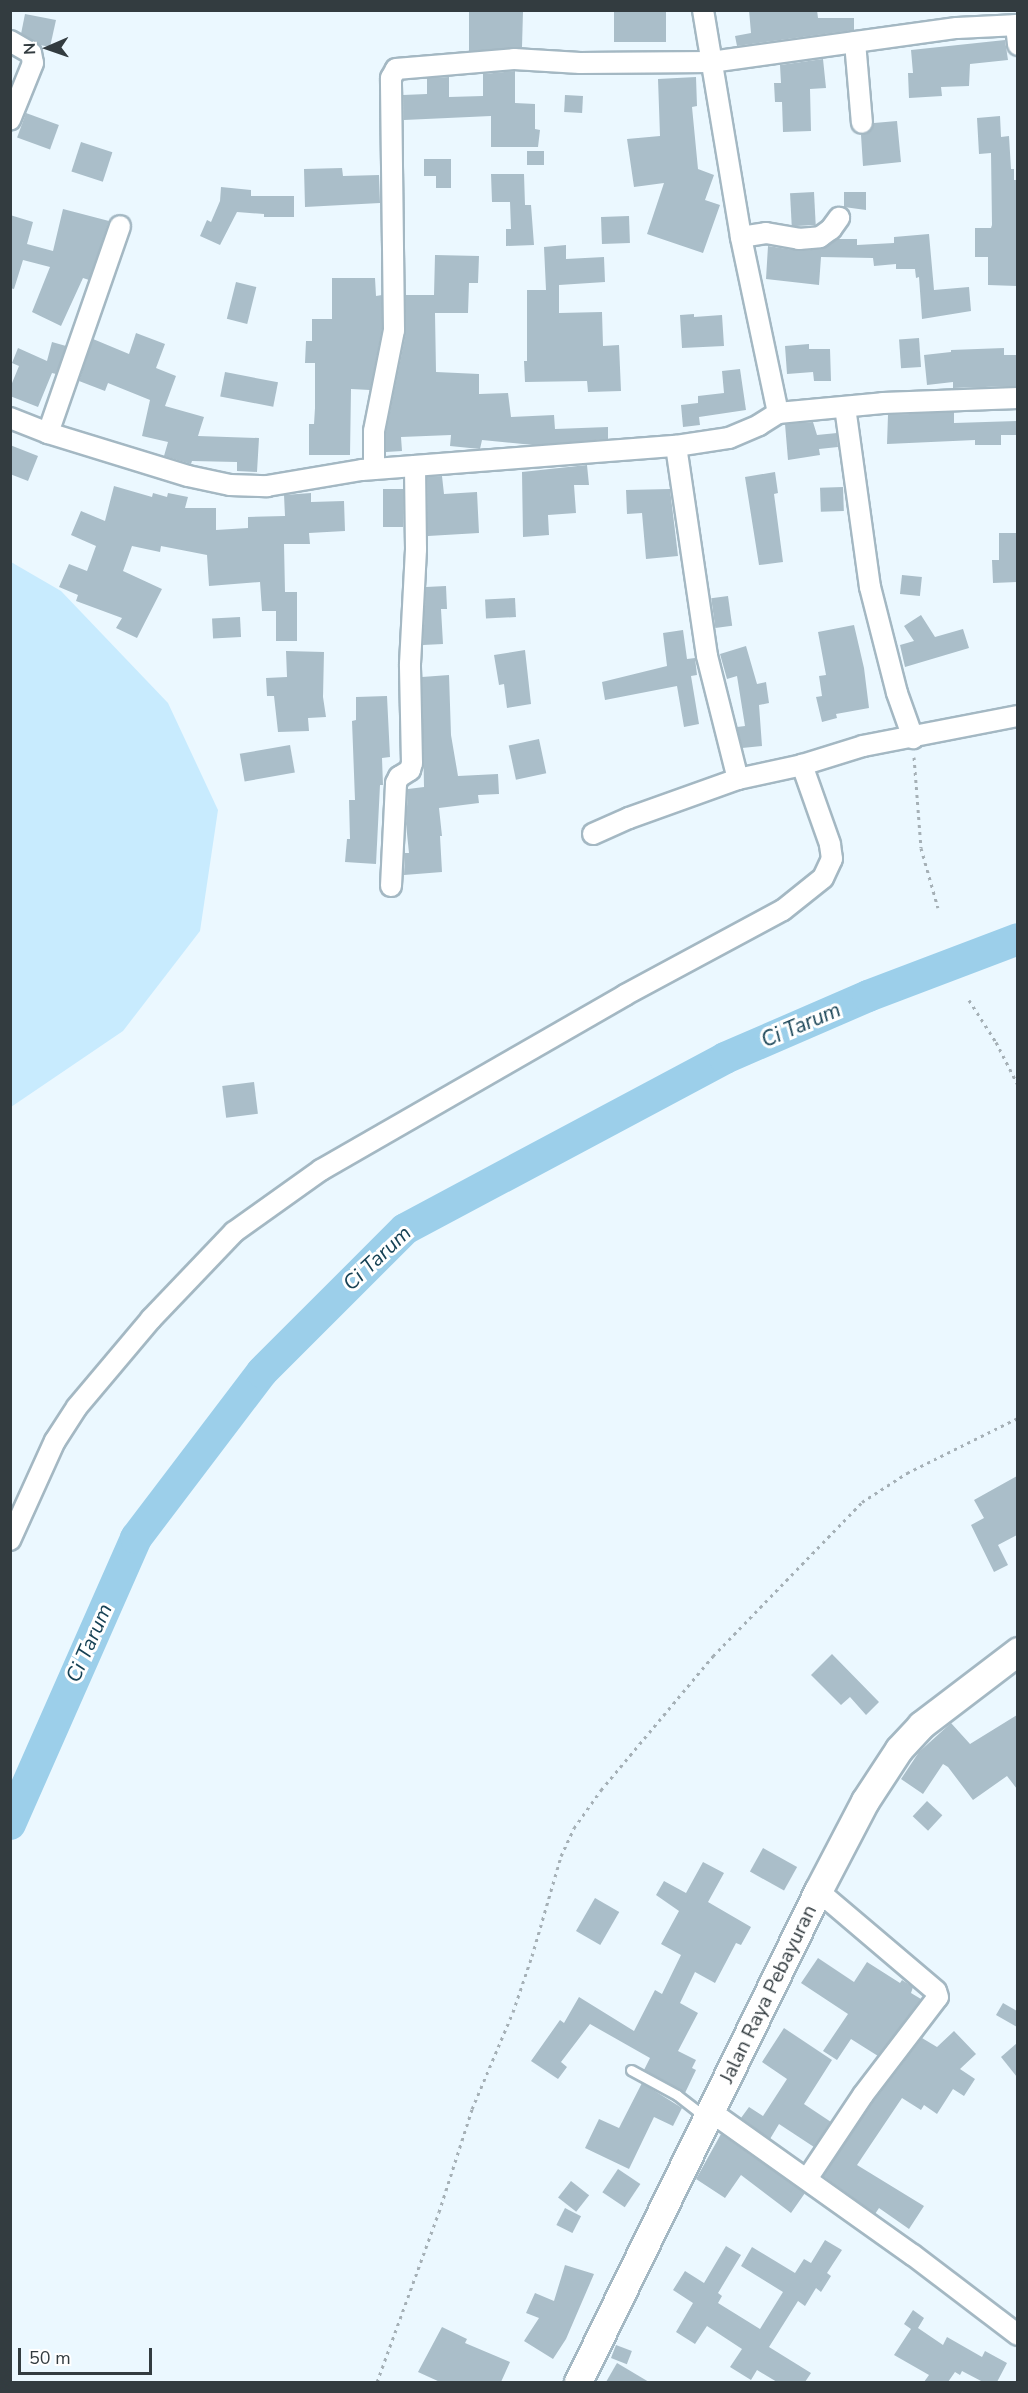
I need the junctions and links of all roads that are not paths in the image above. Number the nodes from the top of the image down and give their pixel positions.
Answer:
1 (704, 10) edge
2 (1017, 32) edge
3 (10, 41) edge
4 (855, 42) junction
5 (711, 62) junction
6 (10, 120) edge
7 (862, 123) dead end
8 (838, 218) dead end
9 (120, 226) dead end
10 (741, 237) junction
11 (1017, 398) edge
12 (845, 407) junction
13 (778, 413) junction
14 (10, 418) edge
15 (48, 433) junction
16 (676, 446) junction
17 (415, 466) junction
18 (374, 469) junction
19 (1017, 716) edge
20 (913, 738) junction
21 (802, 765) junction
22 (738, 779) junction
23 (593, 834) dead end
24 (391, 886) dead end
25 (10, 1540) edge
26 (1017, 1651) edge
27 (818, 1891) junction
28 (631, 2070) dead end
29 (708, 2115) junction
30 (807, 2179) junction
31 (1017, 2335) edge
32 (578, 2382) edge

1 - 5 street
2 - 4 street
3 - 6 street
4 - 5 street
4 - 7 street
5 - 10 street
5 - 18 street
8 - 10 street
9 - 15 street
10 - 13 street
11 - 12 street
12 - 13 street
12 - 20 street
13 - 16 street
14 - 15 street
15 - 18 street
16 - 17 street
16 - 22 street
17 - 18 street
17 - 24 street
19 - 20 street
20 - 21 street
21 - 22 street
21 - 25 street
22 - 23 street
26 - 27 main road, Jalan Raya Pebayuran
27 - 29 main road, Jalan Raya Pebayuran
27 - 30 street
28 - 29 lane
29 - 30 street
29 - 32 main road, Jalan Raya Pebayuran
30 - 31 street

